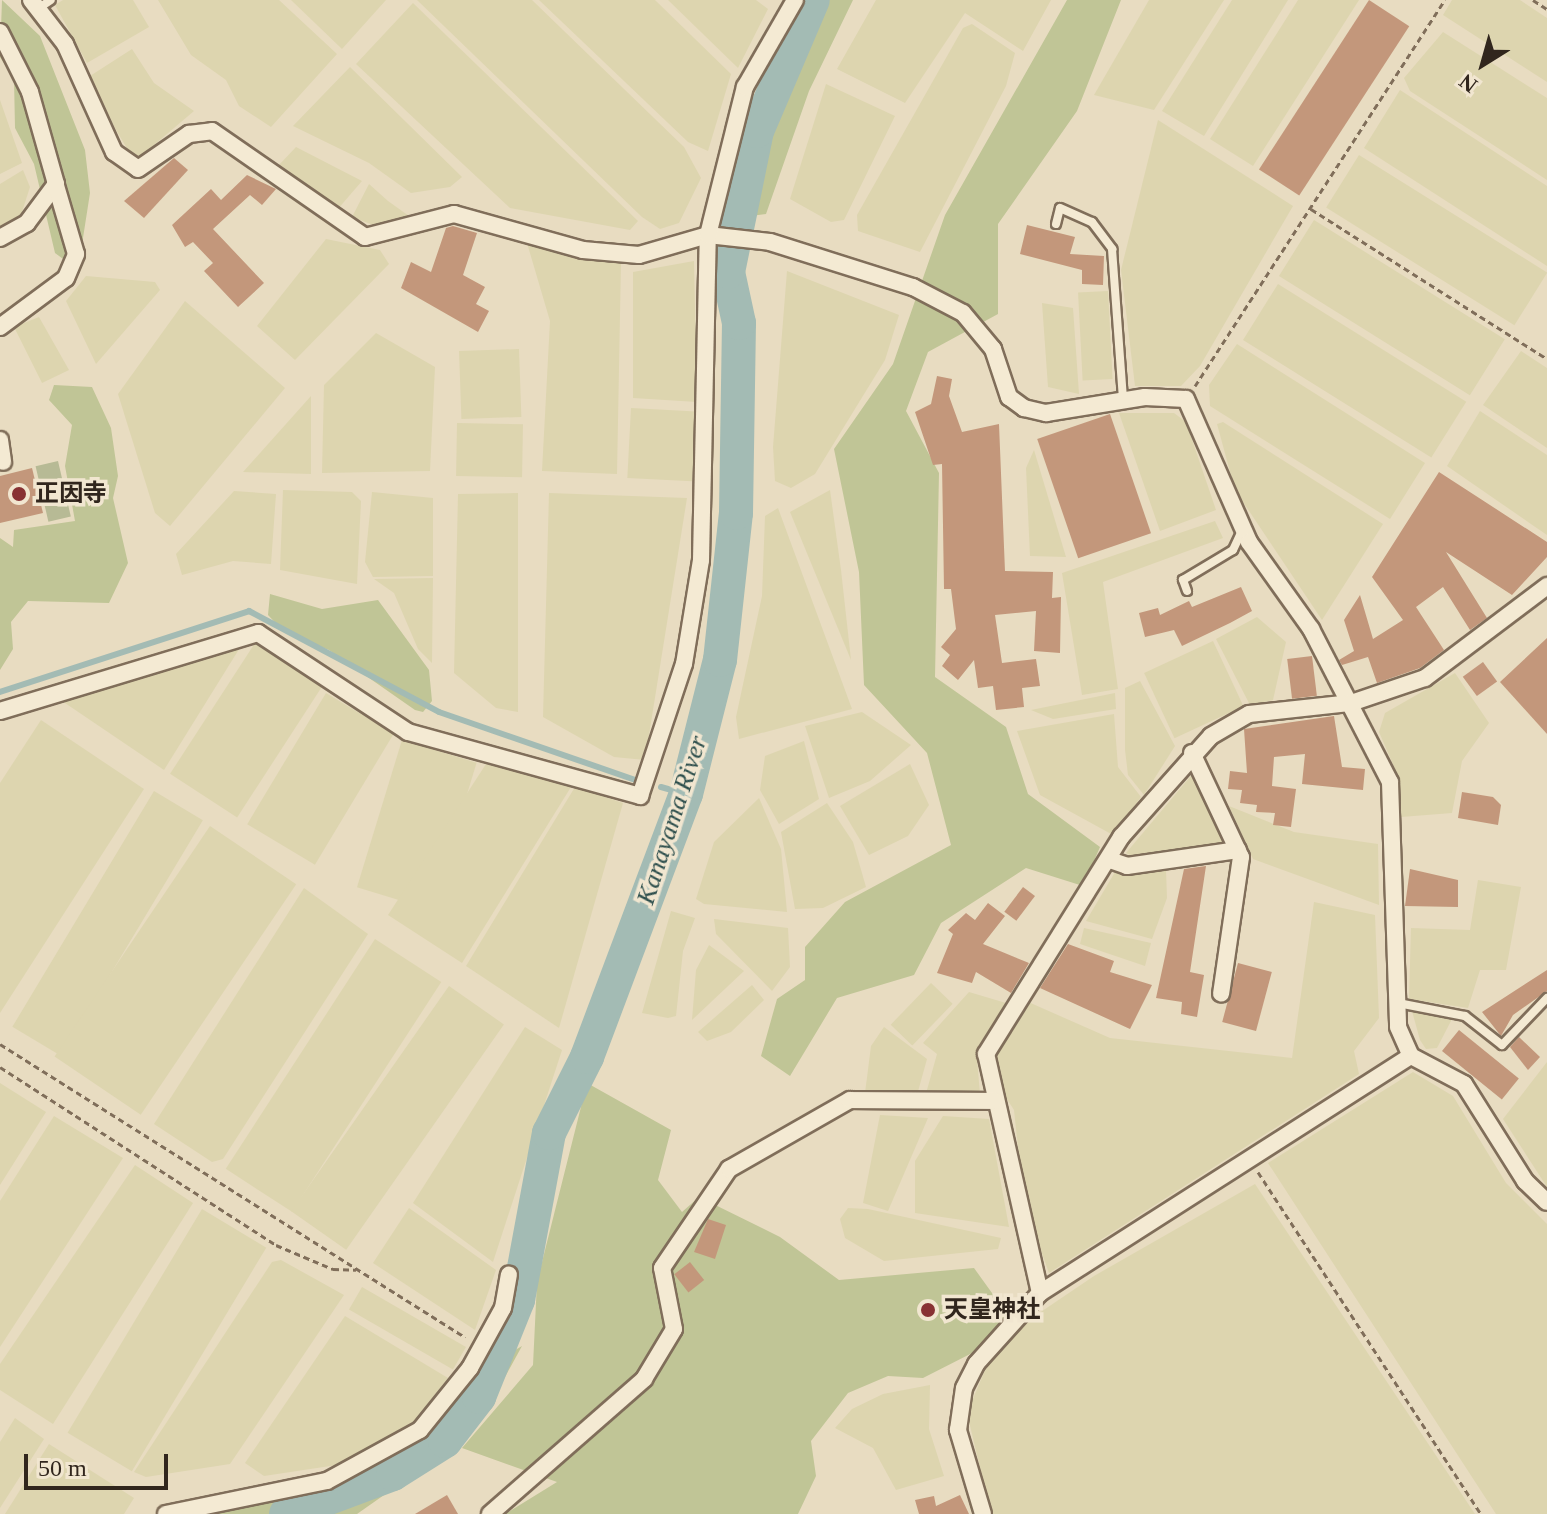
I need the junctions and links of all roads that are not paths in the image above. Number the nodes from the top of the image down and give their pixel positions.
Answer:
1 (795, 0) edge
2 (41, 3) edge
3 (0, 32) edge
4 (55, 182) junction
5 (1056, 224) dead end
6 (713, 235) junction
7 (0, 238) edge
8 (0, 327) edge
9 (1123, 400) junction
10 (0, 440) edge
11 (3, 462) dead end
12 (1243, 530) junction
13 (1547, 586) edge
14 (1187, 591) dead end
15 (1351, 703) junction
16 (0, 711) edge
17 (1192, 753) junction
18 (1238, 850) junction
19 (1110, 860) junction
20 (1221, 994) dead end
21 (1547, 998) edge
22 (1397, 1003) junction
23 (1411, 1056) junction
24 (994, 1101) junction
25 (1547, 1202) edge
26 (509, 1275) dead end
27 (1040, 1293) junction
28 (166, 1514) edge
29 (490, 1514) edge
30 (983, 1514) edge

1 - 6 street
2 - 6 street
3 - 4 street
4 - 7 street
4 - 8 street
5 - 9 lane
6 - 9 street
6 - 16 street
9 - 12 street
10 - 11 street
12 - 14 lane
12 - 15 street
13 - 15 street
15 - 17 street
15 - 22 street
17 - 18 street
17 - 19 street
18 - 19 street
18 - 20 street
19 - 24 street
21 - 22 lane
22 - 23 street
23 - 25 street
23 - 27 street
24 - 27 street
24 - 29 street
26 - 28 street
27 - 30 street

